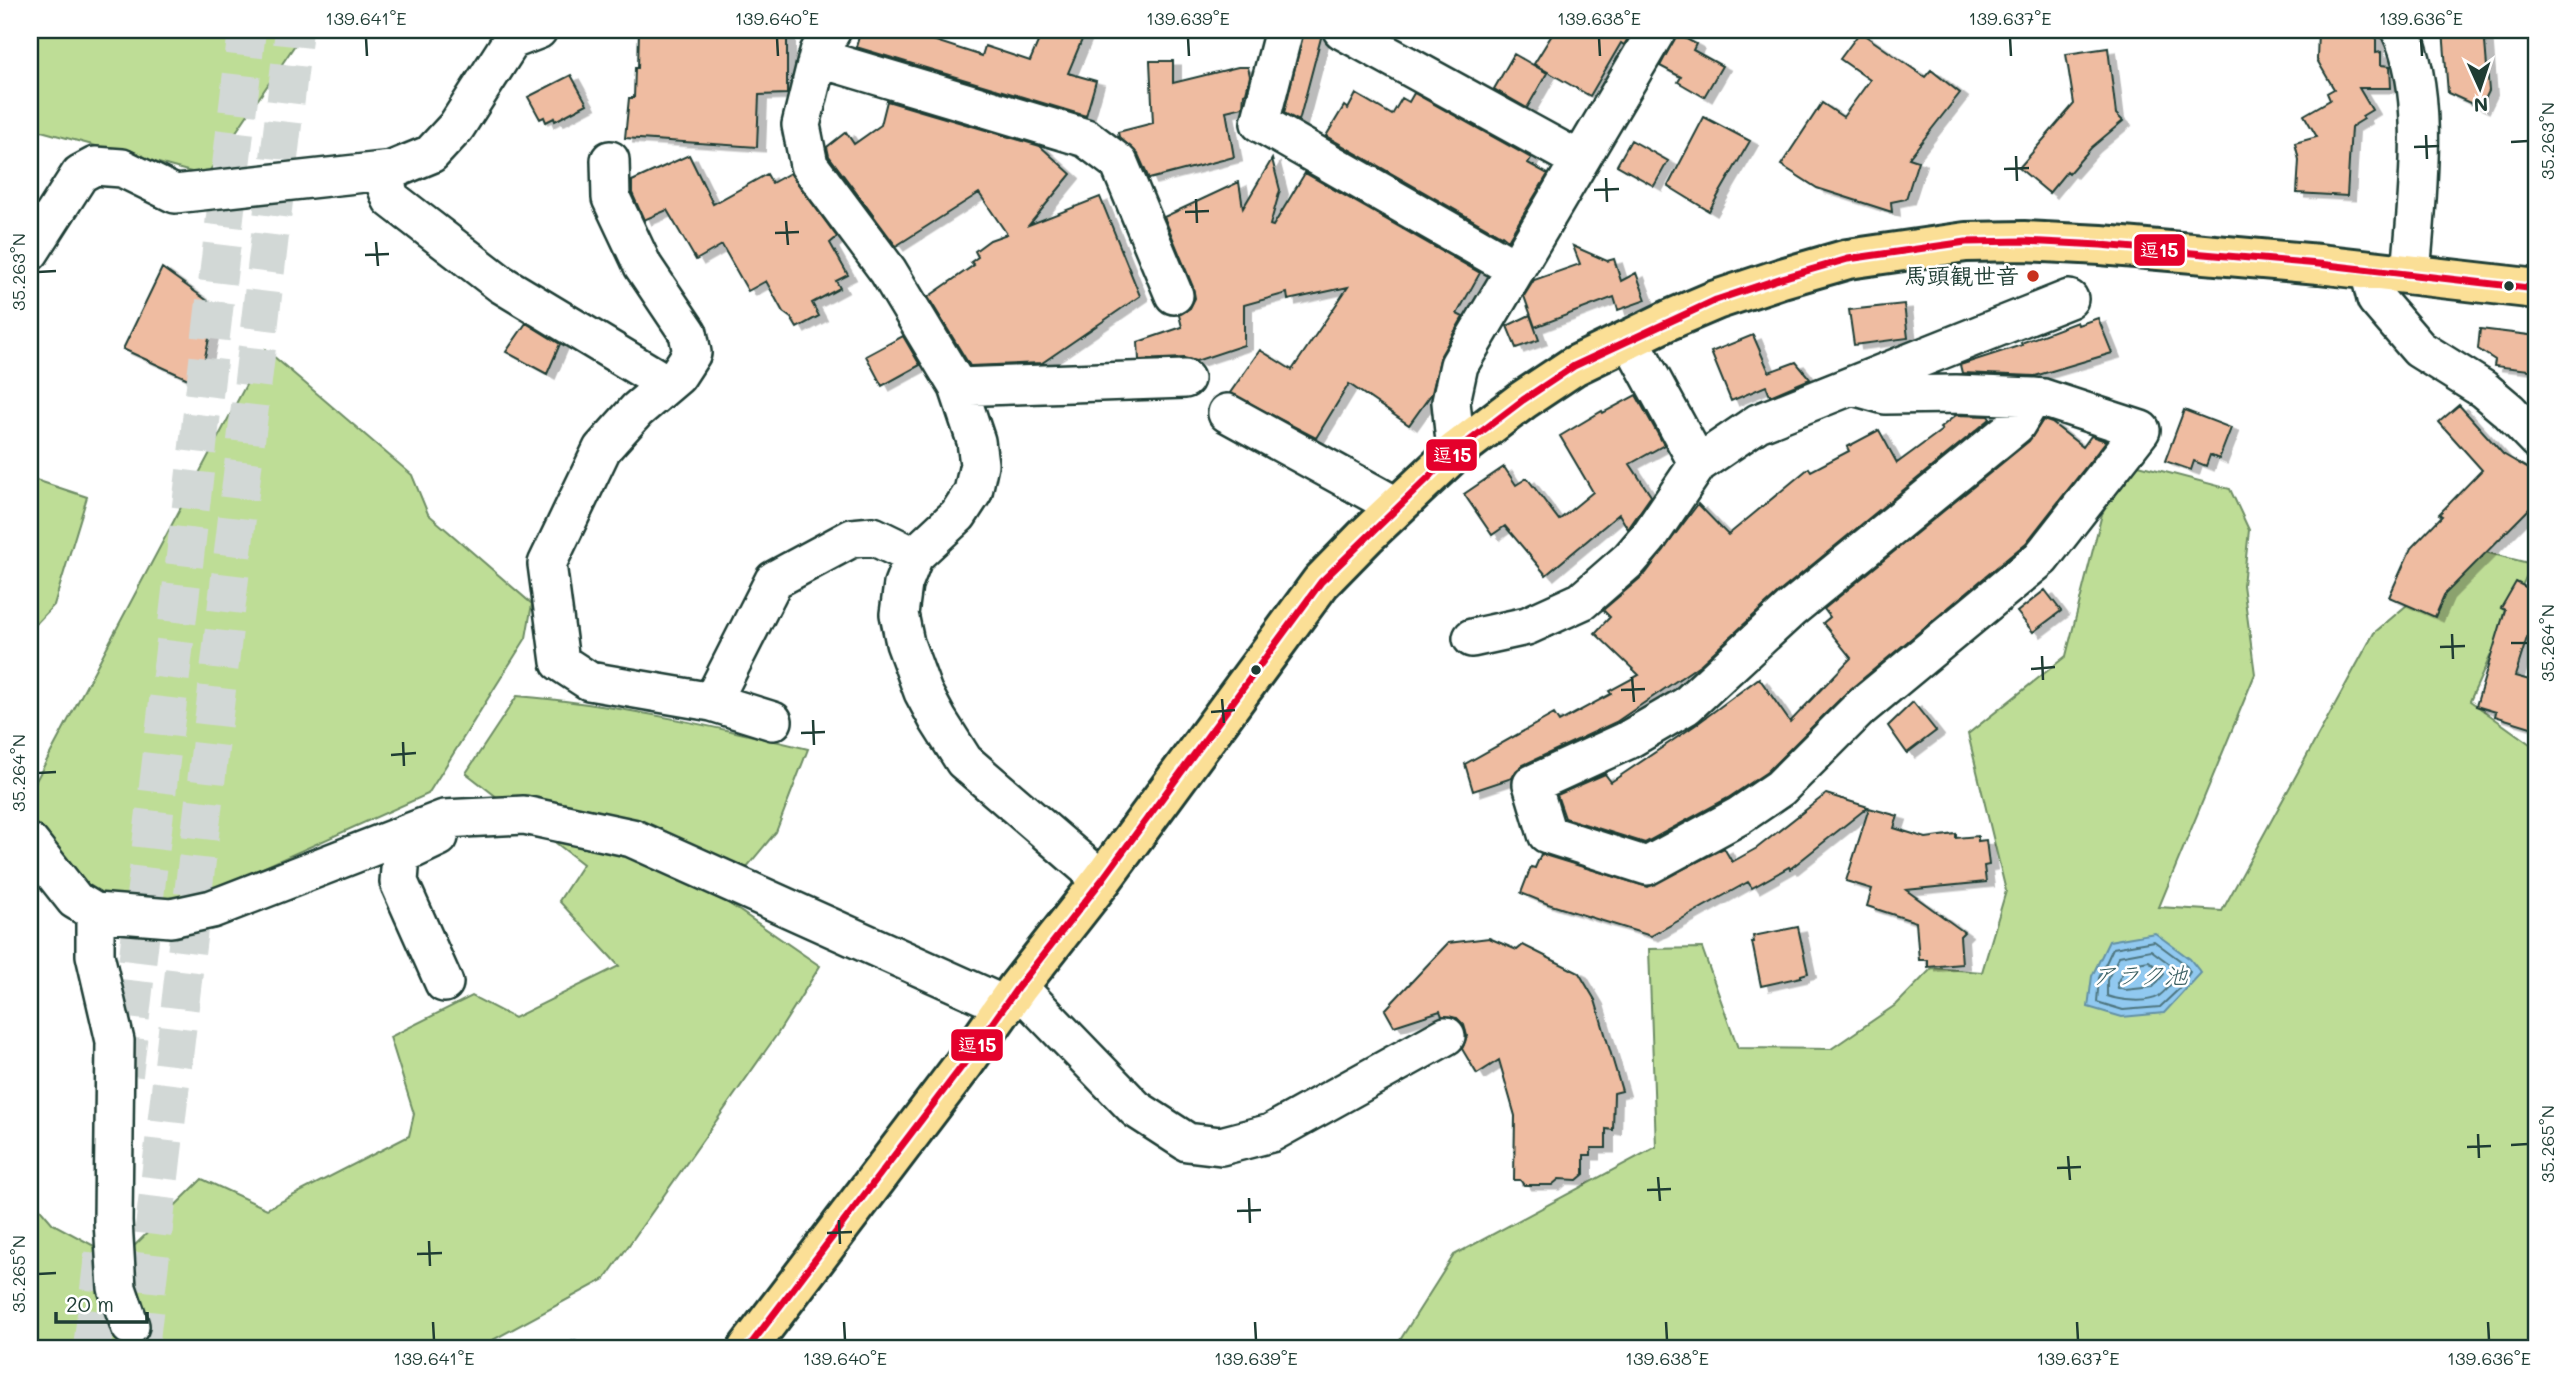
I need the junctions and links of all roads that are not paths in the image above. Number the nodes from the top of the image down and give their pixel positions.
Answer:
1 (538, 30) edge
2 (1284, 30) edge
3 (1342, 30) edge
4 (1657, 30) edge
5 (2400, 30) edge
6 (825, 44) edge
7 (610, 160) dead end
8 (1579, 160) junction
9 (382, 172) junction
10 (30, 253) edge
11 (1516, 269) junction
12 (2369, 270) junction
13 (2411, 275) junction
14 (2537, 289) edge
15 (1174, 295) dead end
16 (2069, 299) dead end
17 (1630, 339) junction
18 (1185, 379) dead end
19 (667, 384) junction
20 (1853, 386) junction
21 (958, 387) junction
22 (2033, 397) junction
23 (1227, 413) dead end
24 (2537, 440) edge
25 (1456, 451) junction
26 (1698, 464) junction
27 (1396, 506) junction
28 (914, 556) junction
29 (1472, 638) dead end
30 (712, 702) junction
31 (773, 720) dead end
32 (444, 820) junction
33 (30, 843) edge
34 (1102, 880) junction
35 (95, 912) junction
36 (444, 983) dead end
37 (1012, 997) junction
38 (1446, 1036) dead end
39 (130, 1326) dead end
40 (748, 1348) edge

1 - 9 street
2 - 11 street
3 - 8 street
4 - 8 street
5 - 13 street
6 - 15 street
6 - 21 street
7 - 19 street
8 - 11 street
9 - 10 street
9 - 19 street
11 - 25 street
12 - 13 main road
12 - 17 main road
12 - 24 street
13 - 14 main road
16 - 20 street
17 - 25 main road
17 - 26 street
18 - 21 street
19 - 30 street
20 - 22 street
20 - 26 street
21 - 28 street
22 - 22 street
23 - 27 street
25 - 27 main road
26 - 29 street
27 - 34 main road
28 - 30 street
28 - 34 street
30 - 31 street
32 - 35 street
32 - 36 street
32 - 37 street
33 - 35 street
34 - 37 main road
35 - 39 street
37 - 38 street
37 - 40 main road

